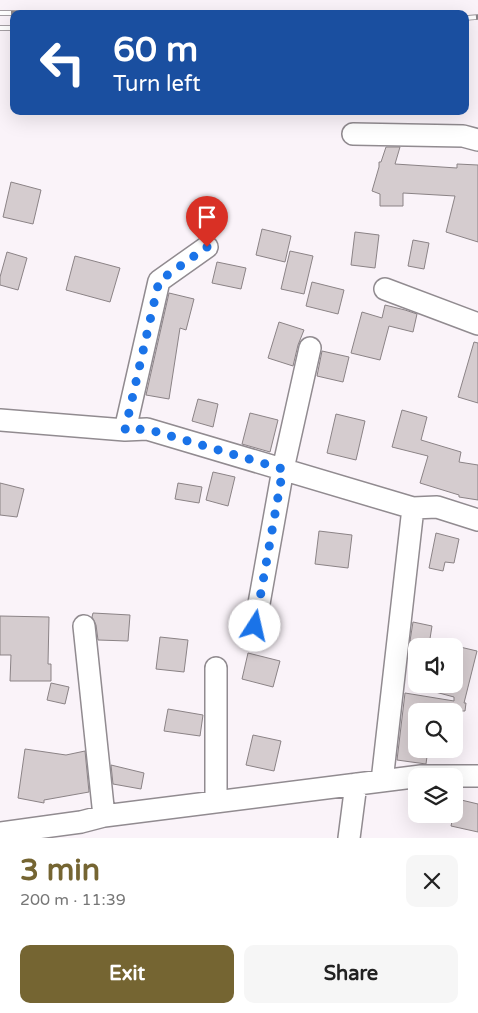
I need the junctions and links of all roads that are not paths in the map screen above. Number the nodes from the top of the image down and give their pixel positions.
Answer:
1 (353, 134) dead end
2 (478, 140) edge
3 (207, 247) dead end
4 (385, 288) dead end
5 (478, 324) edge
6 (310, 348) dead end
7 (0, 420) edge
8 (125, 430) junction
9 (283, 469) junction
10 (413, 508) junction
11 (478, 520) edge
12 (84, 626) dead end
13 (255, 626) dead end
14 (216, 668) dead end
15 (478, 776) edge
16 (382, 780) junction
17 (356, 784) junction
18 (216, 802) junction
19 (104, 816) junction
20 (0, 833) edge
21 (349, 838) edge

1 - 2 street
3 - 8 street
4 - 5 street
6 - 9 street
7 - 8 street
8 - 9 street
9 - 10 street
9 - 13 street
10 - 11 street
10 - 16 street
12 - 19 street
14 - 18 street
15 - 16 street
16 - 17 street
17 - 18 street
17 - 21 street
18 - 19 street
19 - 20 street

